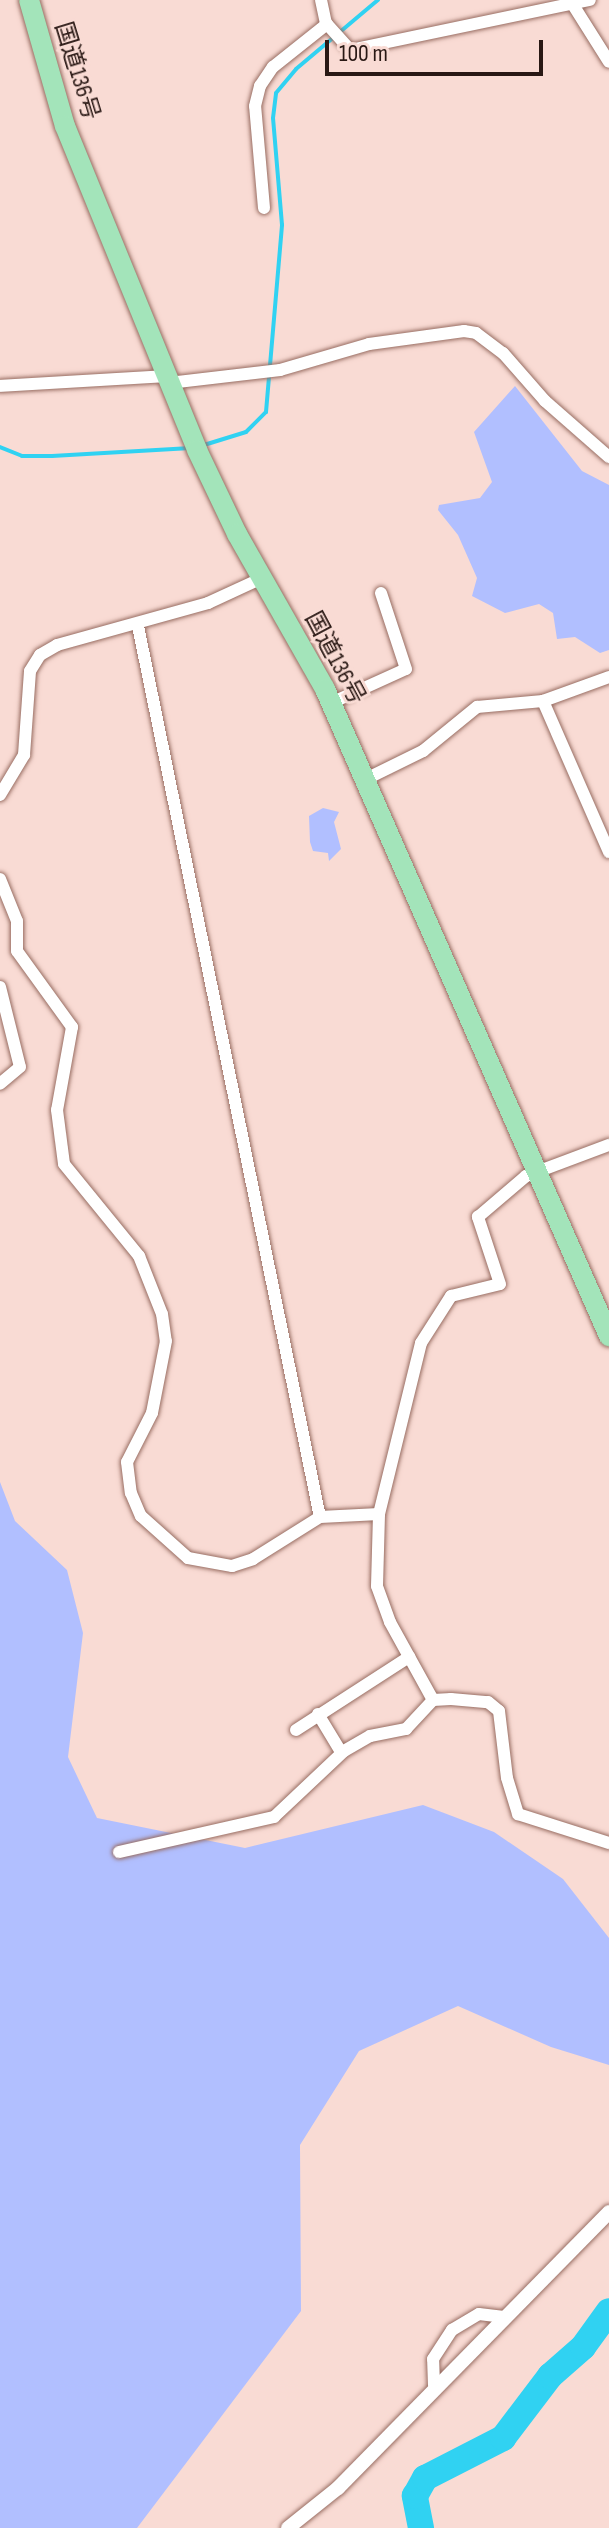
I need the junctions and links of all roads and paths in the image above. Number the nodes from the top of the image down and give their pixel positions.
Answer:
1 (29, 0) edge
2 (321, 0) edge
3 (590, 0) edge
4 (571, 2) edge
5 (328, 25) junction
6 (609, 62) edge
7 (264, 208) dead end
8 (168, 379) junction
9 (0, 386) edge
10 (609, 457) edge
11 (262, 578) junction
12 (381, 593) dead end
13 (138, 626) junction
14 (609, 677) edge
15 (543, 701) junction
16 (331, 703) junction
17 (366, 779) junction
18 (0, 795) edge
19 (609, 852) edge
20 (0, 879) edge
21 (0, 987) edge
22 (2, 1008) edge
23 (0, 1084) edge
24 (609, 1145) edge
25 (537, 1174) junction
26 (609, 1336) edge
27 (379, 1514) junction
28 (320, 1517) junction
29 (409, 1657) junction
30 (433, 1700) junction
31 (318, 1714) junction
32 (296, 1730) dead end
33 (341, 1752) junction
34 (609, 1843) edge
35 (119, 1852) dead end
36 (609, 2212) edge
37 (502, 2317) junction
38 (434, 2385) junction
39 (288, 2528) edge

1 - 8 highway, 国道136号
2 - 5 street
3 - 4 street
4 - 5 street
4 - 6 street
5 - 7 street
8 - 9 street
8 - 10 street
8 - 11 highway, 国道136号
11 - 13 street
11 - 16 highway, 国道136号
12 - 16 street
13 - 18 street
13 - 28 street
14 - 15 street
15 - 17 street
15 - 19 street
16 - 17 highway, 国道136号
17 - 25 highway, 国道136号
20 - 28 street
21 - 22 street
22 - 23 street
24 - 25 street
25 - 26 highway, 国道136号
25 - 27 street
27 - 28 street
27 - 29 street
29 - 30 street
29 - 31 street
30 - 33 street
30 - 34 street
31 - 32 street
31 - 33 street
33 - 35 street
36 - 37 street
37 - 38 street
37 - 38 street
38 - 39 street

